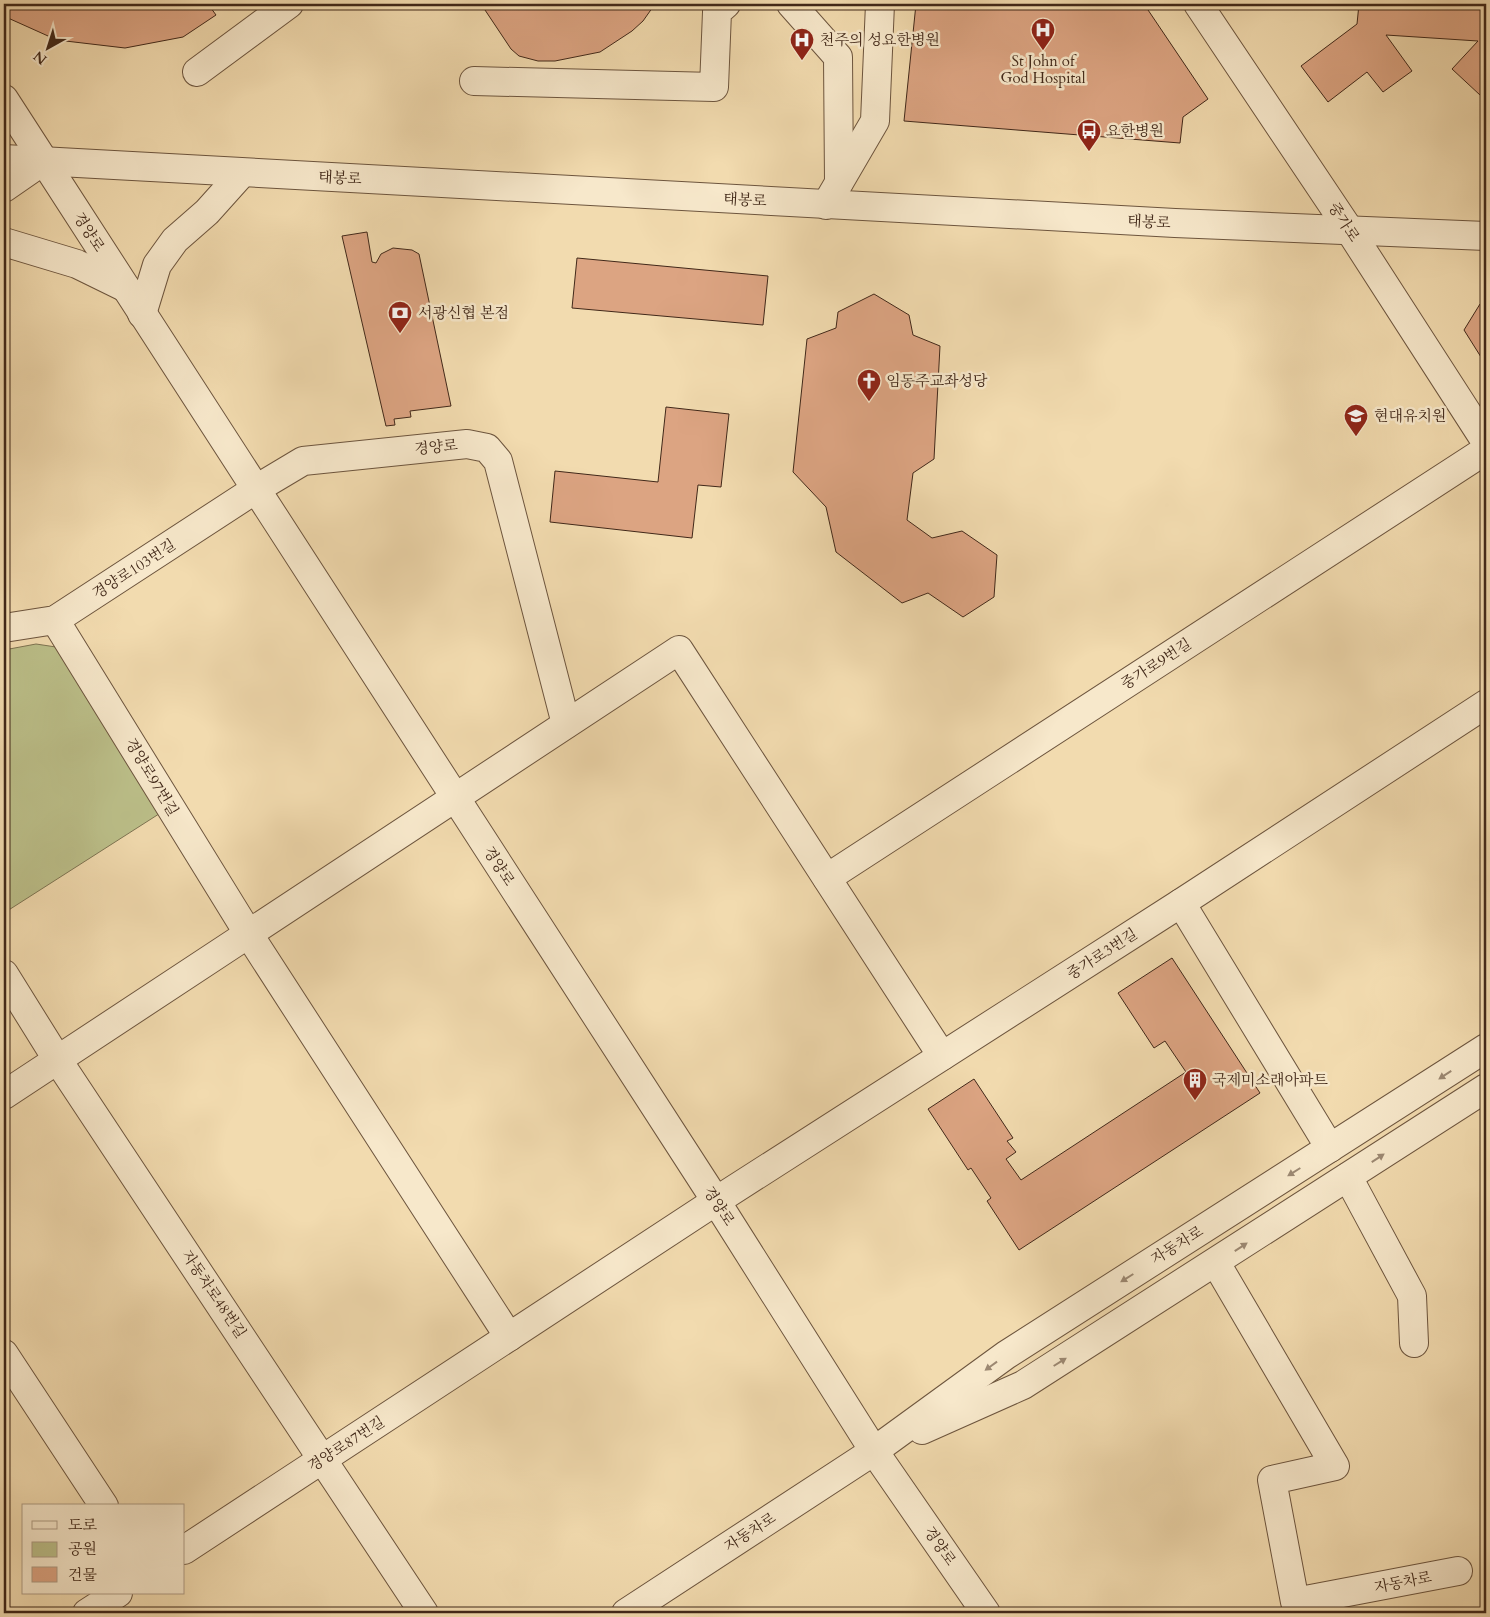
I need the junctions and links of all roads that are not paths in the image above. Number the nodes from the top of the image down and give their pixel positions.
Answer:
1 (289, 4) edge
2 (726, 4) edge
3 (791, 4) edge
4 (880, 4) edge
5 (1198, 4) edge
6 (197, 72) dead end
7 (474, 82) dead end
8 (4, 99) edge
9 (4, 159) edge
10 (43, 162) junction
11 (242, 173) junction
12 (4, 188) edge
13 (833, 194) junction
14 (1350, 232) junction
15 (1486, 236) edge
16 (4, 242) edge
17 (126, 288) junction
18 (142, 314) junction
19 (1486, 442) edge
20 (1486, 450) edge
21 (256, 490) junction
22 (55, 620) junction
23 (4, 628) edge
24 (1486, 704) edge
25 (566, 724) junction
26 (454, 798) junction
27 (827, 878) junction
28 (1181, 903) junction
29 (248, 934) junction
30 (4, 974) edge
31 (1486, 1048) edge
32 (942, 1056) junction
33 (57, 1059) junction
34 (1486, 1088) edge
35 (4, 1094) edge
36 (1330, 1148) junction
37 (1348, 1177) junction
38 (716, 1201) junction
39 (1216, 1263) junction
40 (509, 1337) junction
41 (1414, 1344) dead end
42 (4, 1354) edge
43 (874, 1451) junction
44 (323, 1459) junction
45 (103, 1504) edge
46 (185, 1549) edge
47 (1458, 1572) dead end
48 (116, 1594) edge
49 (88, 1613) edge
50 (424, 1613) edge
51 (626, 1613) edge
52 (986, 1613) edge

1 - 6 street
2 - 7 street
3 - 13 street
4 - 13 street
5 - 14 street, 중가로
8 - 10 street, 경양로
9 - 10 street, 태봉로
10 - 11 street, 태봉로
10 - 12 street
10 - 17 street, 경양로
11 - 13 street, 태봉로
11 - 18 street
13 - 14 street, 태봉로
14 - 15 street, 태봉로
14 - 19 street, 중가로
16 - 17 street
17 - 18 street, 경양로
18 - 21 street, 경양로
20 - 27 street, 중가로9번길
21 - 22 street, 경양로103번길
21 - 25 street, 경양로
21 - 26 street, 경양로
22 - 23 street, 경양로103번길
22 - 29 street, 경양로97번길
24 - 28 street, 중가로3번길
25 - 26 street
25 - 27 street
26 - 29 street
26 - 38 street, 경양로
27 - 32 street
28 - 32 street, 중가로3번길
28 - 36 street
29 - 33 street
29 - 40 street, 경양로97번길
30 - 33 street, 자동차로48번길
31 -> 36 street, 자동차로
32 - 38 street, 중가로3번길
33 - 35 street
33 - 44 street, 자동차로48번길
37 -> 34 street, 자동차로
36 -> 43 street, 자동차로
39 -> 37 street, 자동차로
37 - 41 street
38 - 40 street, 경양로87번길
38 - 43 street, 경양로
43 -> 39 street, 자동차로
39 - 47 street, 자동차로
40 - 44 street, 경양로87번길
42 - 45 street
43 - 51 street, 자동차로
43 - 52 street, 경양로
44 - 46 street, 경양로87번길
44 - 50 street, 자동차로48번길
48 - 49 street

